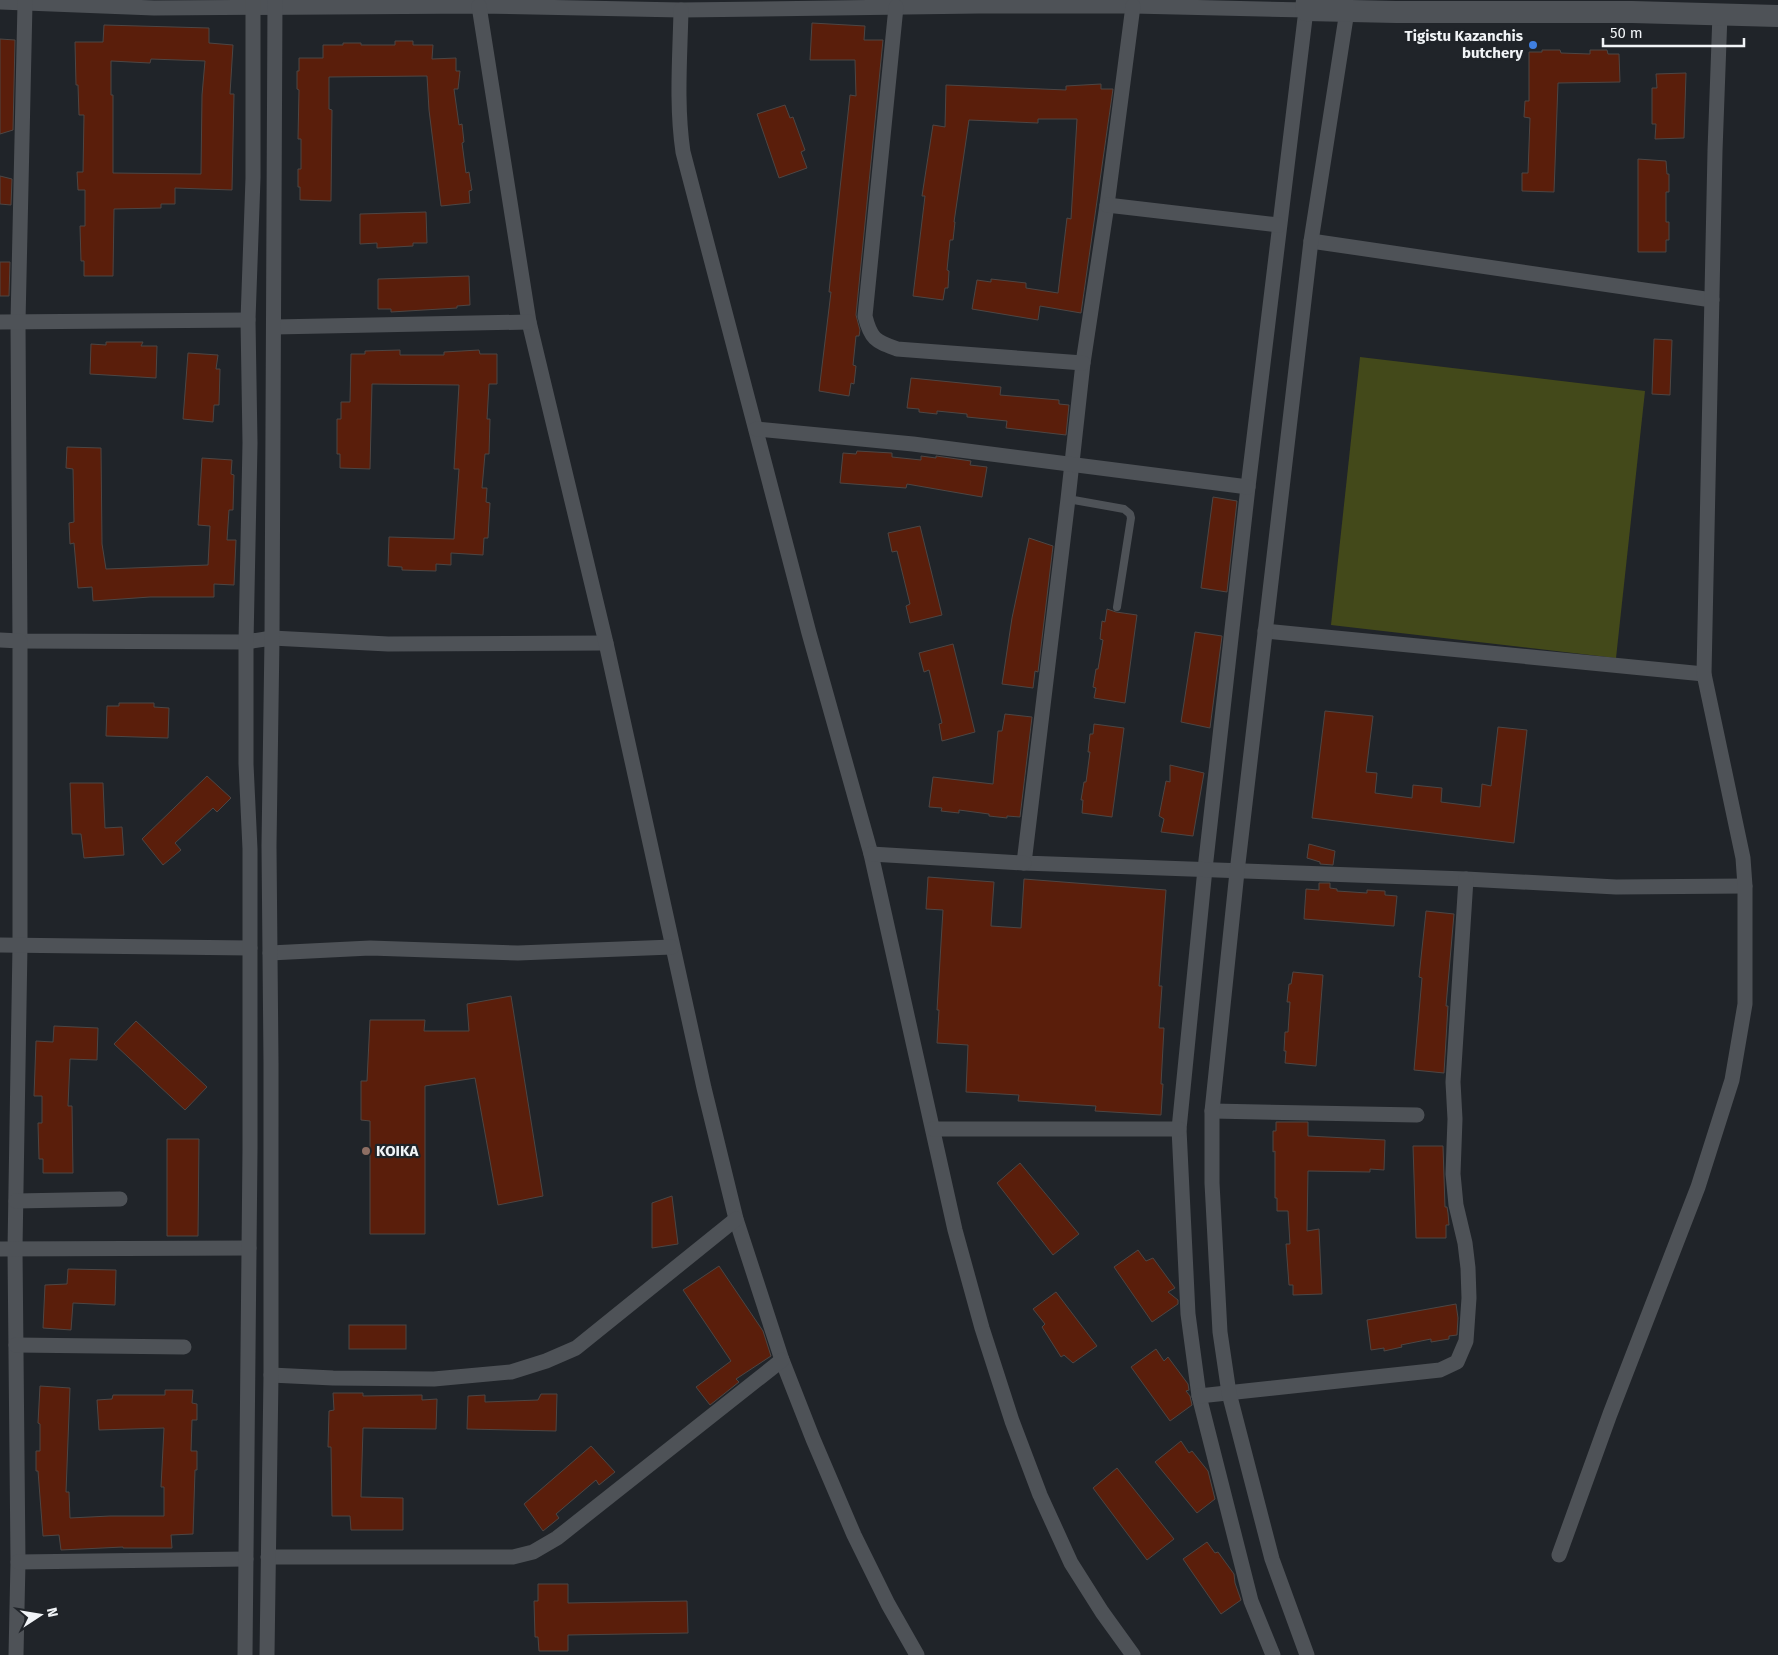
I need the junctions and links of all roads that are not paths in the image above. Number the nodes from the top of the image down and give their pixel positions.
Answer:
1 (0, 2) edge
2 (25, 3) junction
3 (253, 4) edge
4 (274, 4) edge
5 (1307, 5) edge
6 (480, 6) junction
7 (1132, 6) junction
8 (1348, 6) edge
9 (896, 7) junction
10 (681, 10) junction
11 (1720, 14) junction
12 (1778, 16) edge
13 (1107, 205) junction
14 (1279, 224) junction
15 (1311, 241) junction
16 (1712, 300) junction
17 (248, 320) junction
18 (0, 322) edge
19 (18, 322) junction
20 (529, 322) junction
21 (274, 327) junction
22 (1083, 363) junction
23 (756, 429) junction
24 (1072, 466) junction
25 (1248, 487) junction
26 (1068, 499) junction
27 (1117, 607) dead end
28 (1265, 631) junction
29 (272, 638) junction
30 (0, 640) edge
31 (20, 641) junction
32 (246, 642) junction
33 (606, 643) junction
34 (1704, 674) junction
35 (871, 854) junction
36 (1024, 863) junction
37 (1205, 869) junction
38 (1237, 872) junction
39 (1466, 879) junction
40 (1746, 886) junction
41 (0, 945) edge
42 (20, 945) junction
43 (672, 947) junction
44 (250, 948) junction
45 (270, 953) junction
46 (1212, 1112) junction
47 (1417, 1116) dead end
48 (933, 1129) junction
49 (1179, 1129) junction
50 (120, 1199) dead end
51 (16, 1201) junction
52 (736, 1219) junction
53 (249, 1248) junction
54 (8, 1249) edge
55 (248, 1310) junction
56 (271, 1310) junction
57 (16, 1345) junction
58 (184, 1347) dead end
59 (782, 1360) junction
60 (271, 1375) junction
61 (1228, 1393) junction
62 (1198, 1396) junction
63 (1559, 1555) dead end
64 (268, 1557) junction
65 (246, 1559) junction
66 (18, 1562) junction
67 (16, 1655) edge
68 (245, 1655) edge
69 (267, 1655) edge
70 (917, 1655) edge
71 (1133, 1655) edge
72 (1273, 1655) edge
73 (1307, 1655) edge

1 - 2 street
2 - 3 street
2 - 19 street
3 - 4 street
3 - 17 street
4 - 6 street
4 - 21 street
5 - 7 street
5 - 8 main road
5 - 14 street
6 - 10 street
6 - 20 street
7 - 9 street
7 - 13 street
8 - 11 main road
8 - 15 street
9 - 10 street
9 - 22 street
10 - 23 street
11 - 12 main road
11 - 16 street
13 - 14 street
13 - 22 street
14 - 25 street
15 - 16 street
15 - 28 street
16 - 34 street
17 - 19 street
17 - 32 street
18 - 19 street
19 - 31 street
20 - 21 street
20 - 33 street
21 - 29 street
22 - 24 street
23 - 24 street
23 - 35 street
24 - 25 street
24 - 26 street
25 - 37 street
26 - 27 lane
26 - 36 street
28 - 34 street
28 - 38 street
29 - 32 street
29 - 33 street
29 - 45 street
30 - 31 street
31 - 32 street
31 - 42 street
32 - 44 street
33 - 43 street
34 - 40 street
35 - 36 street
35 - 48 street
36 - 37 street
37 - 38 street
37 - 49 street
38 - 39 street
38 - 46 street
39 - 40 street
39 - 61 street
40 - 63 street
41 - 42 street
42 - 44 street
42 - 51 street
43 - 45 street
43 - 52 street
44 - 53 street
45 - 56 street
46 - 47 street
46 - 61 street
48 - 49 street
48 - 71 street
49 - 62 street
50 - 51 street
51 - 54 street
52 - 59 street
52 - 60 street
53 - 54 street
53 - 55 street
54 - 57 street
55 - 56 street
55 - 65 street
56 - 60 street
57 - 58 street
57 - 66 street
59 - 64 street
59 - 70 street
60 - 64 street
61 - 62 street
61 - 73 street
62 - 72 street
64 - 69 street
65 - 66 street
65 - 68 street
66 - 67 street

